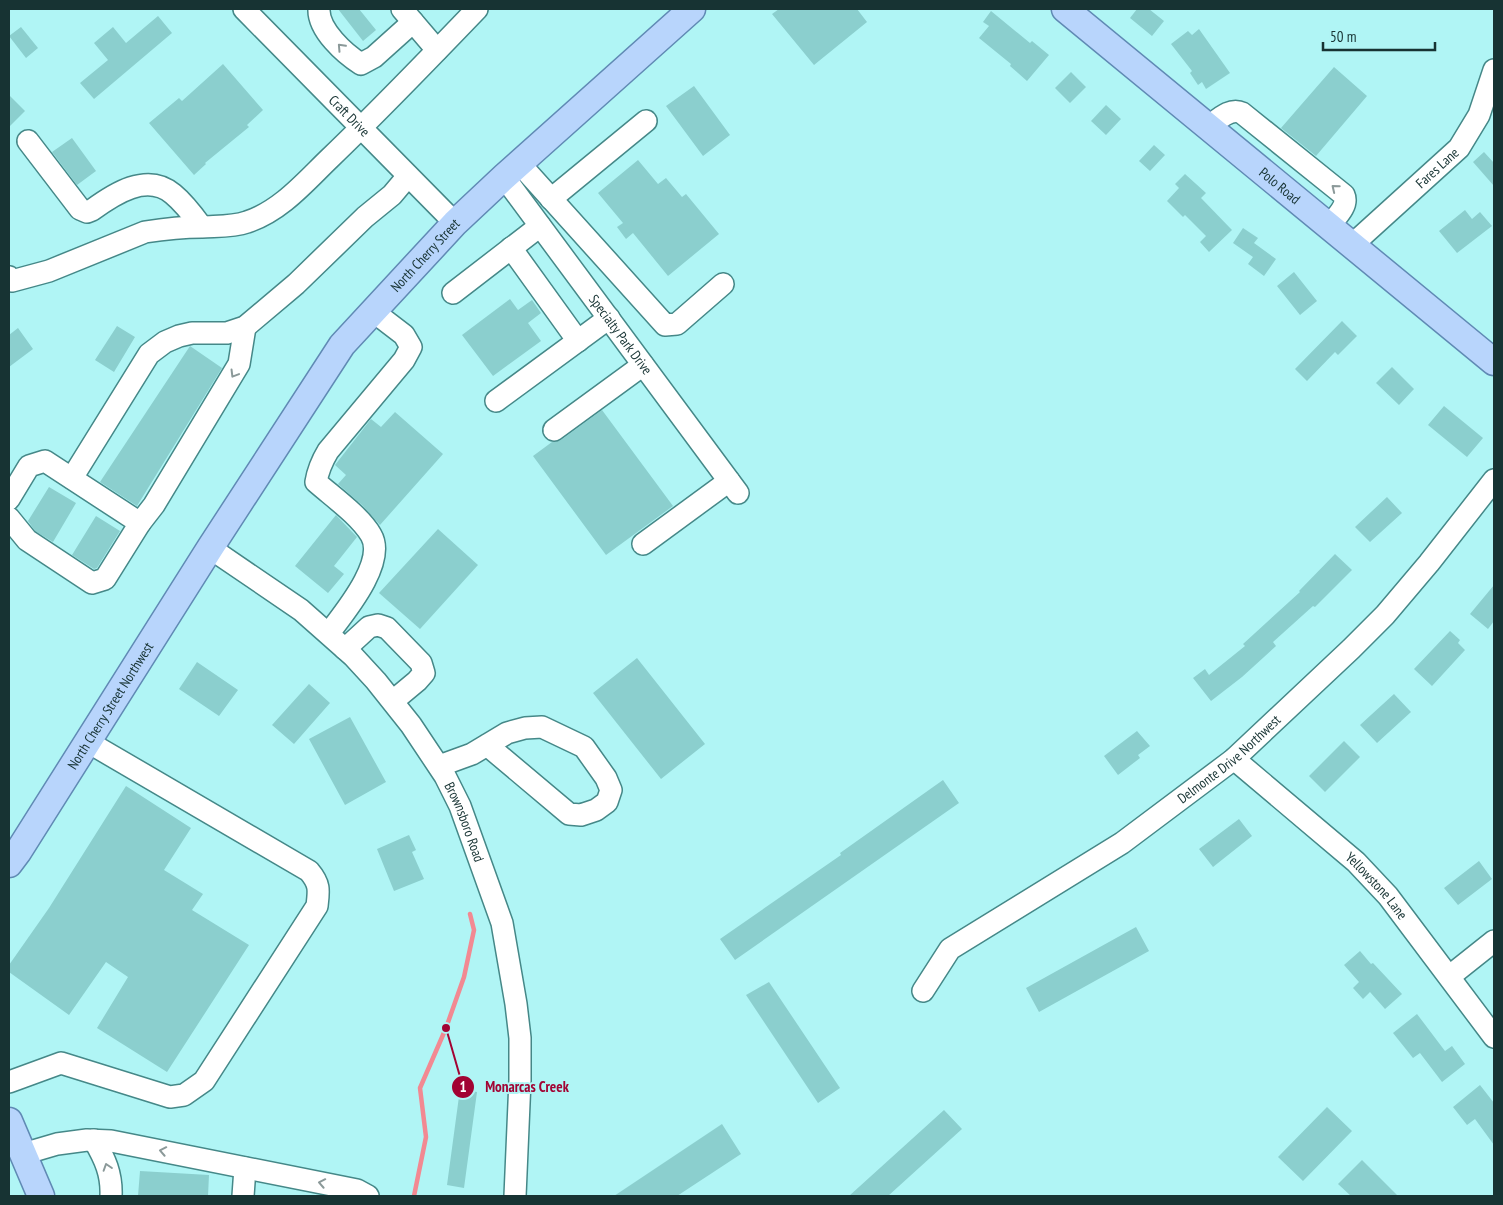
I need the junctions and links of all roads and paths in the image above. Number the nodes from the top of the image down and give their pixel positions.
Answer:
1 (244, 9) edge
2 (477, 9) edge
3 (692, 9) edge
4 (1065, 9) edge
5 (407, 15) edge
6 (322, 17) edge
7 (437, 50) junction
8 (1494, 70) edge
9 (646, 121) dead end
10 (361, 128) junction
11 (28, 141) dead end
12 (512, 170) junction
13 (408, 176) junction
14 (551, 199) junction
15 (455, 223) junction
16 (201, 226) junction
17 (540, 226) junction
18 (1352, 245) junction
19 (510, 248) junction
20 (10, 281) edge
21 (723, 284) dead end
22 (453, 292) dead end
23 (374, 312) junction
24 (609, 318) junction
25 (244, 327) junction
26 (578, 340) junction
27 (1494, 362) edge
28 (643, 365) junction
29 (496, 401) dead end
30 (554, 430) dead end
31 (72, 478) junction
32 (1494, 480) edge
33 (9, 499) edge
34 (9, 518) edge
35 (140, 523) junction
36 (643, 544) dead end
37 (210, 548) junction
38 (329, 633) junction
39 (345, 649) junction
40 (392, 701) junction
41 (88, 742) junction
42 (487, 745) junction
43 (1234, 759) junction
44 (439, 766) junction
45 (9, 864) edge
46 (1494, 941) edge
47 (1450, 976) junction
48 (923, 991) dead end
49 (1494, 1036) edge
50 (9, 1082) edge
51 (9, 1121) edge
52 (94, 1140) junction
53 (24, 1154) junction
54 (245, 1168) junction
55 (41, 1196) edge
56 (111, 1196) edge
57 (243, 1196) edge
58 (368, 1196) edge
59 (515, 1196) edge

1 - 10 street, Craft Drive
2 - 7 street
3 - 12 main road, North Cherry Street
4 - 18 main road, Polo Road
5 -> 6 street
5 - 7 street
7 - 10 street
8 - 18 street, Fares Lane
9 - 14 street
10 - 13 street, Craft Drive
10 - 16 street
11 - 16 street
12 - 14 street
12 - 15 main road, North Cherry Street
12 - 17 street, Specialty Park Drive
13 - 15 street, Craft Drive
13 - 25 street
14 - 21 street
15 - 23 main road, North Cherry Street
16 - 20 street
17 - 19 street
17 - 24 street, Specialty Park Drive
18 - 27 main road, Polo Road
19 - 22 street
19 - 26 street
23 - 37 main road, North Cherry Street
23 - 38 street
24 - 26 street
24 - 28 street, Specialty Park Drive
25 - 31 street
25 -> 35 street
26 - 29 street
28 - 30 street
28 - 36 street, Specialty Park Drive
31 - 33 street
31 - 35 street
32 - 43 street, Delmonte Drive Northwest
34 - 35 street
37 - 38 street, Brownsboro Road
37 - 41 main road, North Cherry Street Northwest
38 - 39 street, Brownsboro Road
39 - 40 street, Brownsboro Road
39 - 40 street
40 - 44 street, Brownsboro Road
41 - 45 main road, North Cherry Street Northwest
41 - 50 street
42 - 42 street
42 - 44 street
43 - 47 street, Yellowstone Lane
43 - 48 street, Delmonte Drive Northwest
44 - 59 street, Brownsboro Road
46 - 47 street
47 - 49 street, Yellowstone Lane
51 - 53 main road
52 - 53 street
54 -> 52 street
56 -> 52 street
53 - 55 main road
54 - 57 street
58 -> 54 street

